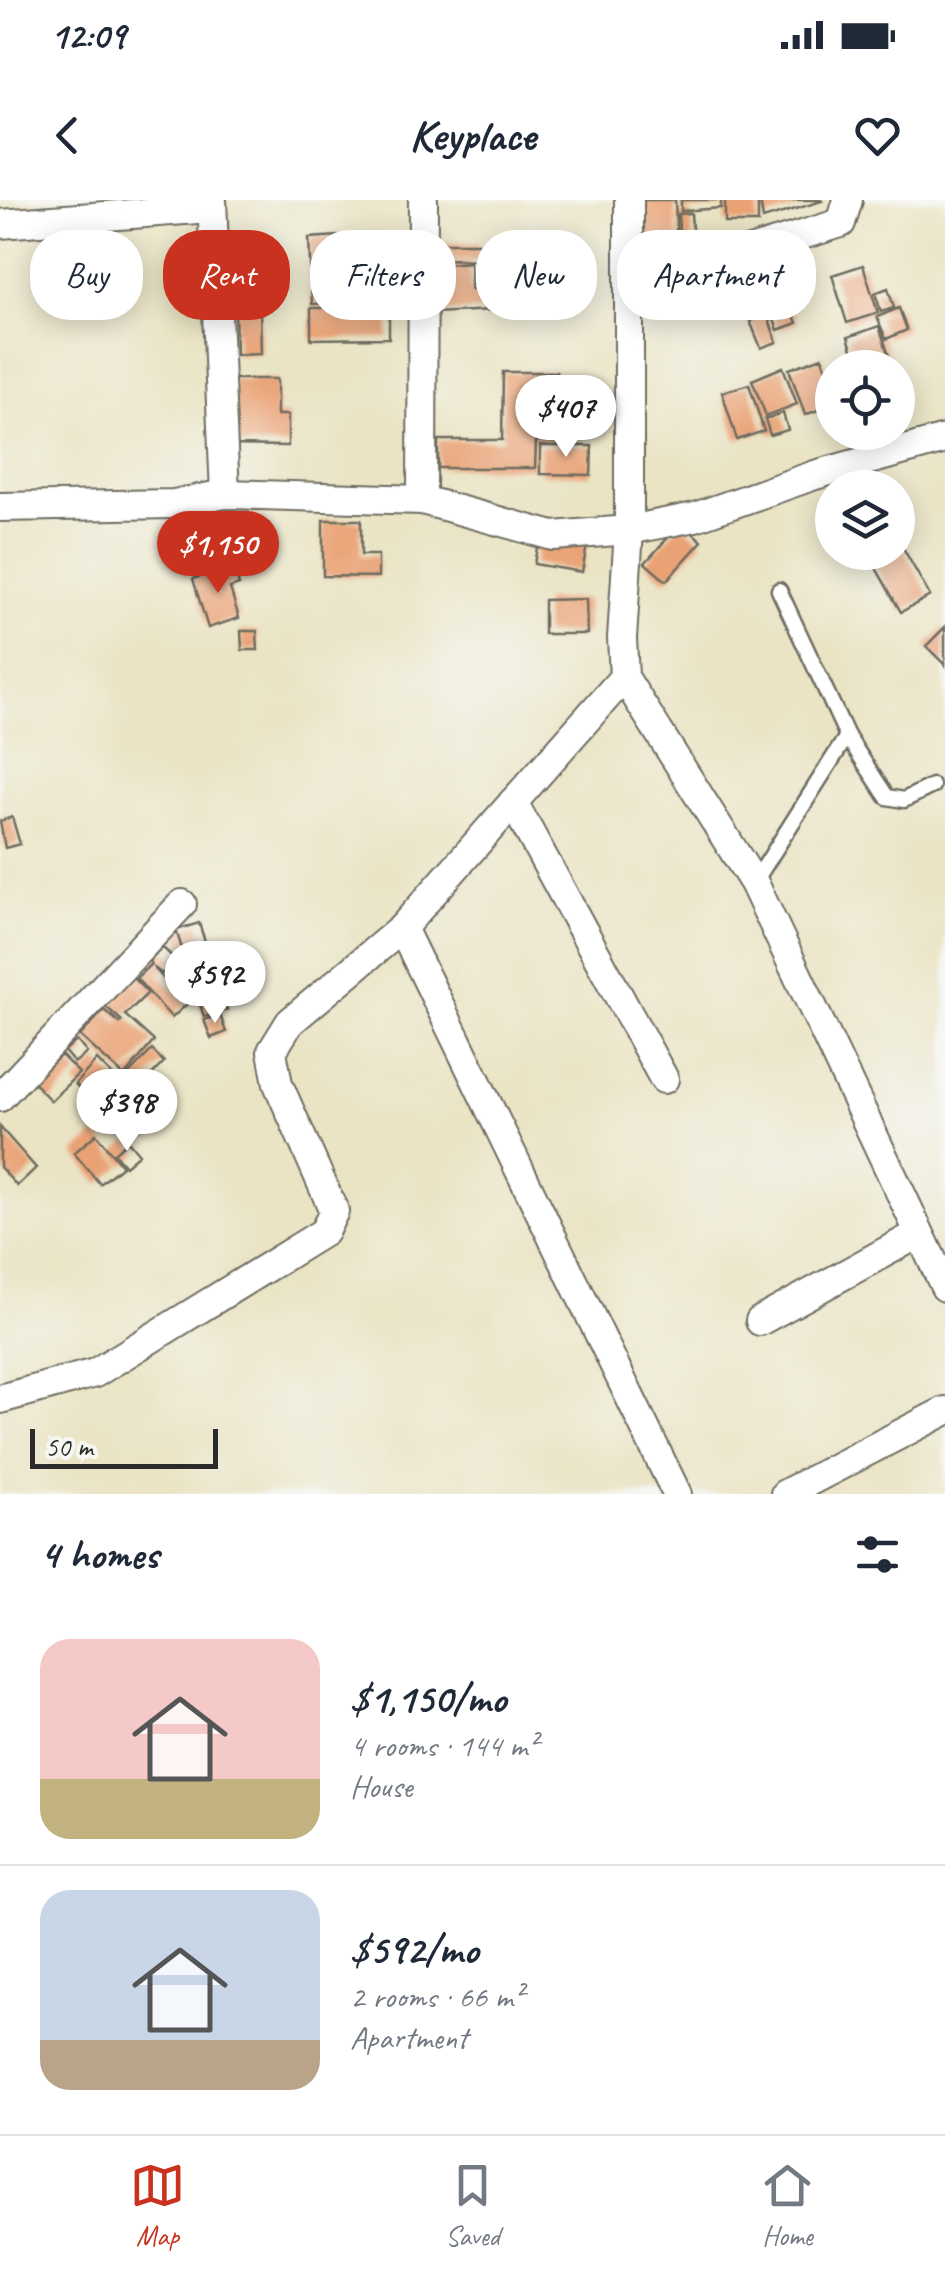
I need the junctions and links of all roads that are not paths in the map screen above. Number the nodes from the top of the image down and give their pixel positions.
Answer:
1 (423, 200) edge
2 (629, 200) edge
3 (848, 200) edge
4 (212, 204) edge
5 (9, 216) edge
6 (629, 230) edge
7 (816, 231) edge
8 (628, 320) edge
9 (945, 439) edge
10 (225, 494) junction
11 (422, 500) junction
12 (0, 507) edge
13 (629, 530) junction
14 (779, 590) dead end
15 (624, 677) junction
16 (847, 736) junction
17 (932, 786) dead end
18 (513, 802) junction
19 (754, 883) junction
20 (182, 904) dead end
21 (402, 928) junction
22 (664, 1079) dead end
23 (0, 1097) edge
24 (918, 1234) junction
25 (945, 1288) edge
26 (760, 1321) dead end
27 (0, 1398) edge
28 (945, 1410) edge
29 (677, 1494) edge
30 (785, 1494) edge

1 - 11 street
2 - 6 street
3 - 7 street
4 - 5 street
4 - 10 street
8 - 13 street
9 - 13 street
10 - 11 street
10 - 12 street
11 - 13 street
13 - 15 street
14 - 16 lane
15 - 18 street
15 - 19 street
16 - 17 lane
16 - 19 lane
18 - 21 street
18 - 22 street
19 - 24 street
20 - 23 street
21 - 27 street
21 - 29 street
24 - 25 street
24 - 26 street
28 - 30 street

